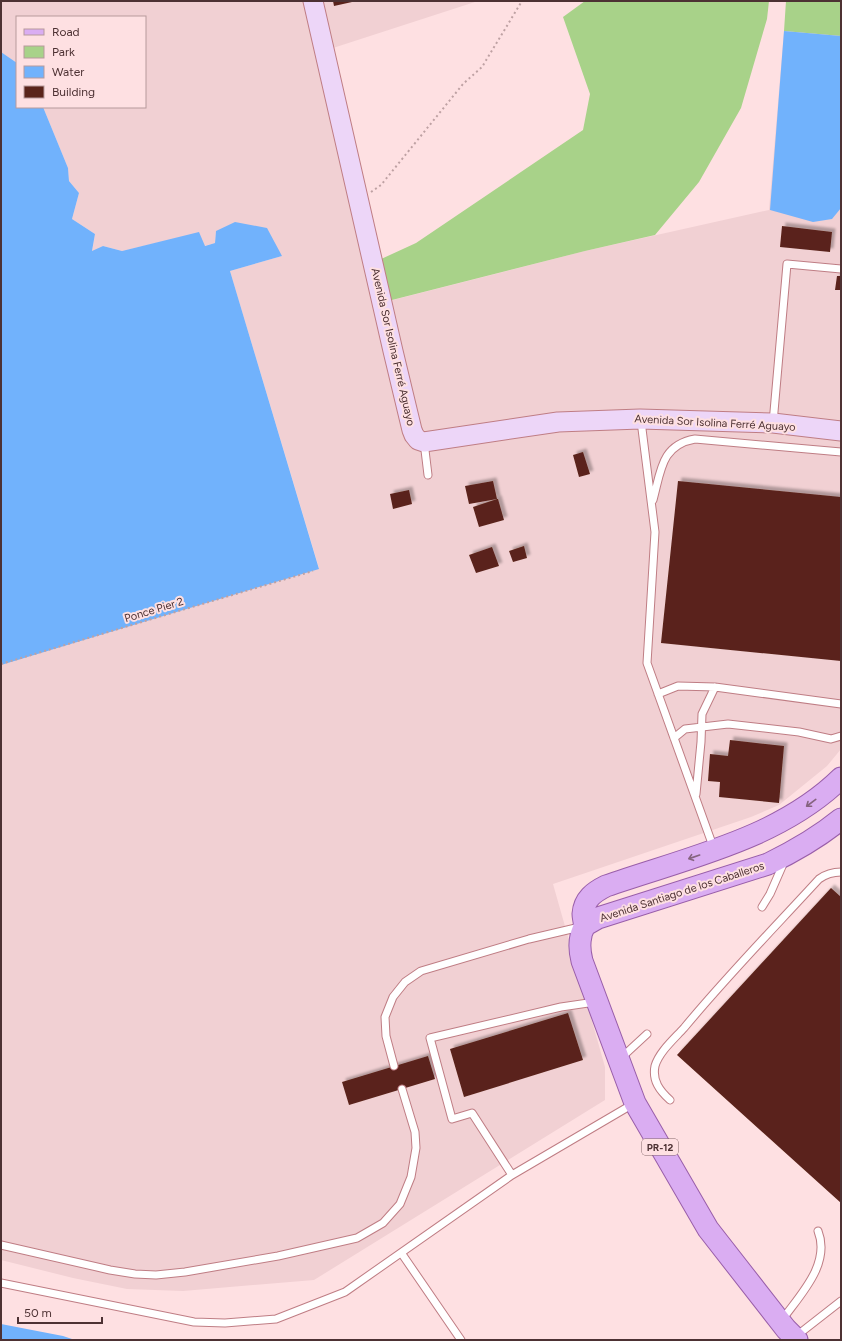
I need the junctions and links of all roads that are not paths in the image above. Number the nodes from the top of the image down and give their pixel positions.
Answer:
1 (314, 1) edge
2 (841, 269) edge
3 (640, 419) junction
4 (773, 423) junction
5 (841, 431) edge
6 (424, 442) junction
7 (841, 452) edge
8 (428, 475) dead end
9 (652, 504) junction
10 (715, 687) junction
11 (658, 694) junction
12 (841, 704) edge
13 (701, 728) junction
14 (841, 736) edge
15 (674, 738) junction
16 (841, 778) edge
17 (695, 796) junction
18 (841, 819) edge
19 (714, 849) junction
20 (786, 856) junction
21 (841, 872) edge
22 (762, 907) dead end
23 (584, 926) junction
24 (597, 1002) junction
25 (647, 1034) dead end
26 (619, 1060) junction
27 (394, 1066) dead end
28 (402, 1089) dead end
29 (670, 1100) dead end
30 (635, 1103) junction
31 (512, 1175) junction
32 (818, 1231) dead end
33 (1, 1245) edge
34 (402, 1254) junction
35 (1, 1283) edge
36 (841, 1301) edge
37 (780, 1322) junction
38 (796, 1339) edge
39 (462, 1340) edge

1 - 6 street, Avenida Sor Isolina Ferré Aguayo
2 - 4 lane
3 - 4 street, Avenida Sor Isolina Ferré Aguayo
3 - 6 street, Avenida Sor Isolina Ferré Aguayo
3 - 9 lane
4 - 5 street, Avenida Sor Isolina Ferré Aguayo
6 - 8 lane
7 - 9 lane
9 - 11 lane
10 - 11 lane
10 - 12 lane
10 - 13 lane
11 - 15 lane
13 - 14 lane
13 - 15 lane
13 - 17 lane
15 - 17 lane
16 -> 19 main road, Avenida Santiago de los Caballeros / PR-12
17 - 19 lane
18 - 20 main road, Avenida Santiago de los Caballeros
19 -> 23 main road, Avenida Santiago de los Caballeros / PR-12
20 - 22 lane
20 - 23 main road, Avenida Santiago de los Caballeros
21 - 29 lane
23 - 24 main road, PR-12
23 - 27 lane
24 - 26 main road, PR-12
24 - 31 lane
25 - 26 lane
26 - 30 main road, PR-12
28 - 33 lane
30 - 31 lane
30 - 37 main road, PR-12
31 - 34 lane
32 - 37 lane
34 - 35 lane
34 - 39 lane
36 - 38 lane
37 - 38 main road, PR-12

